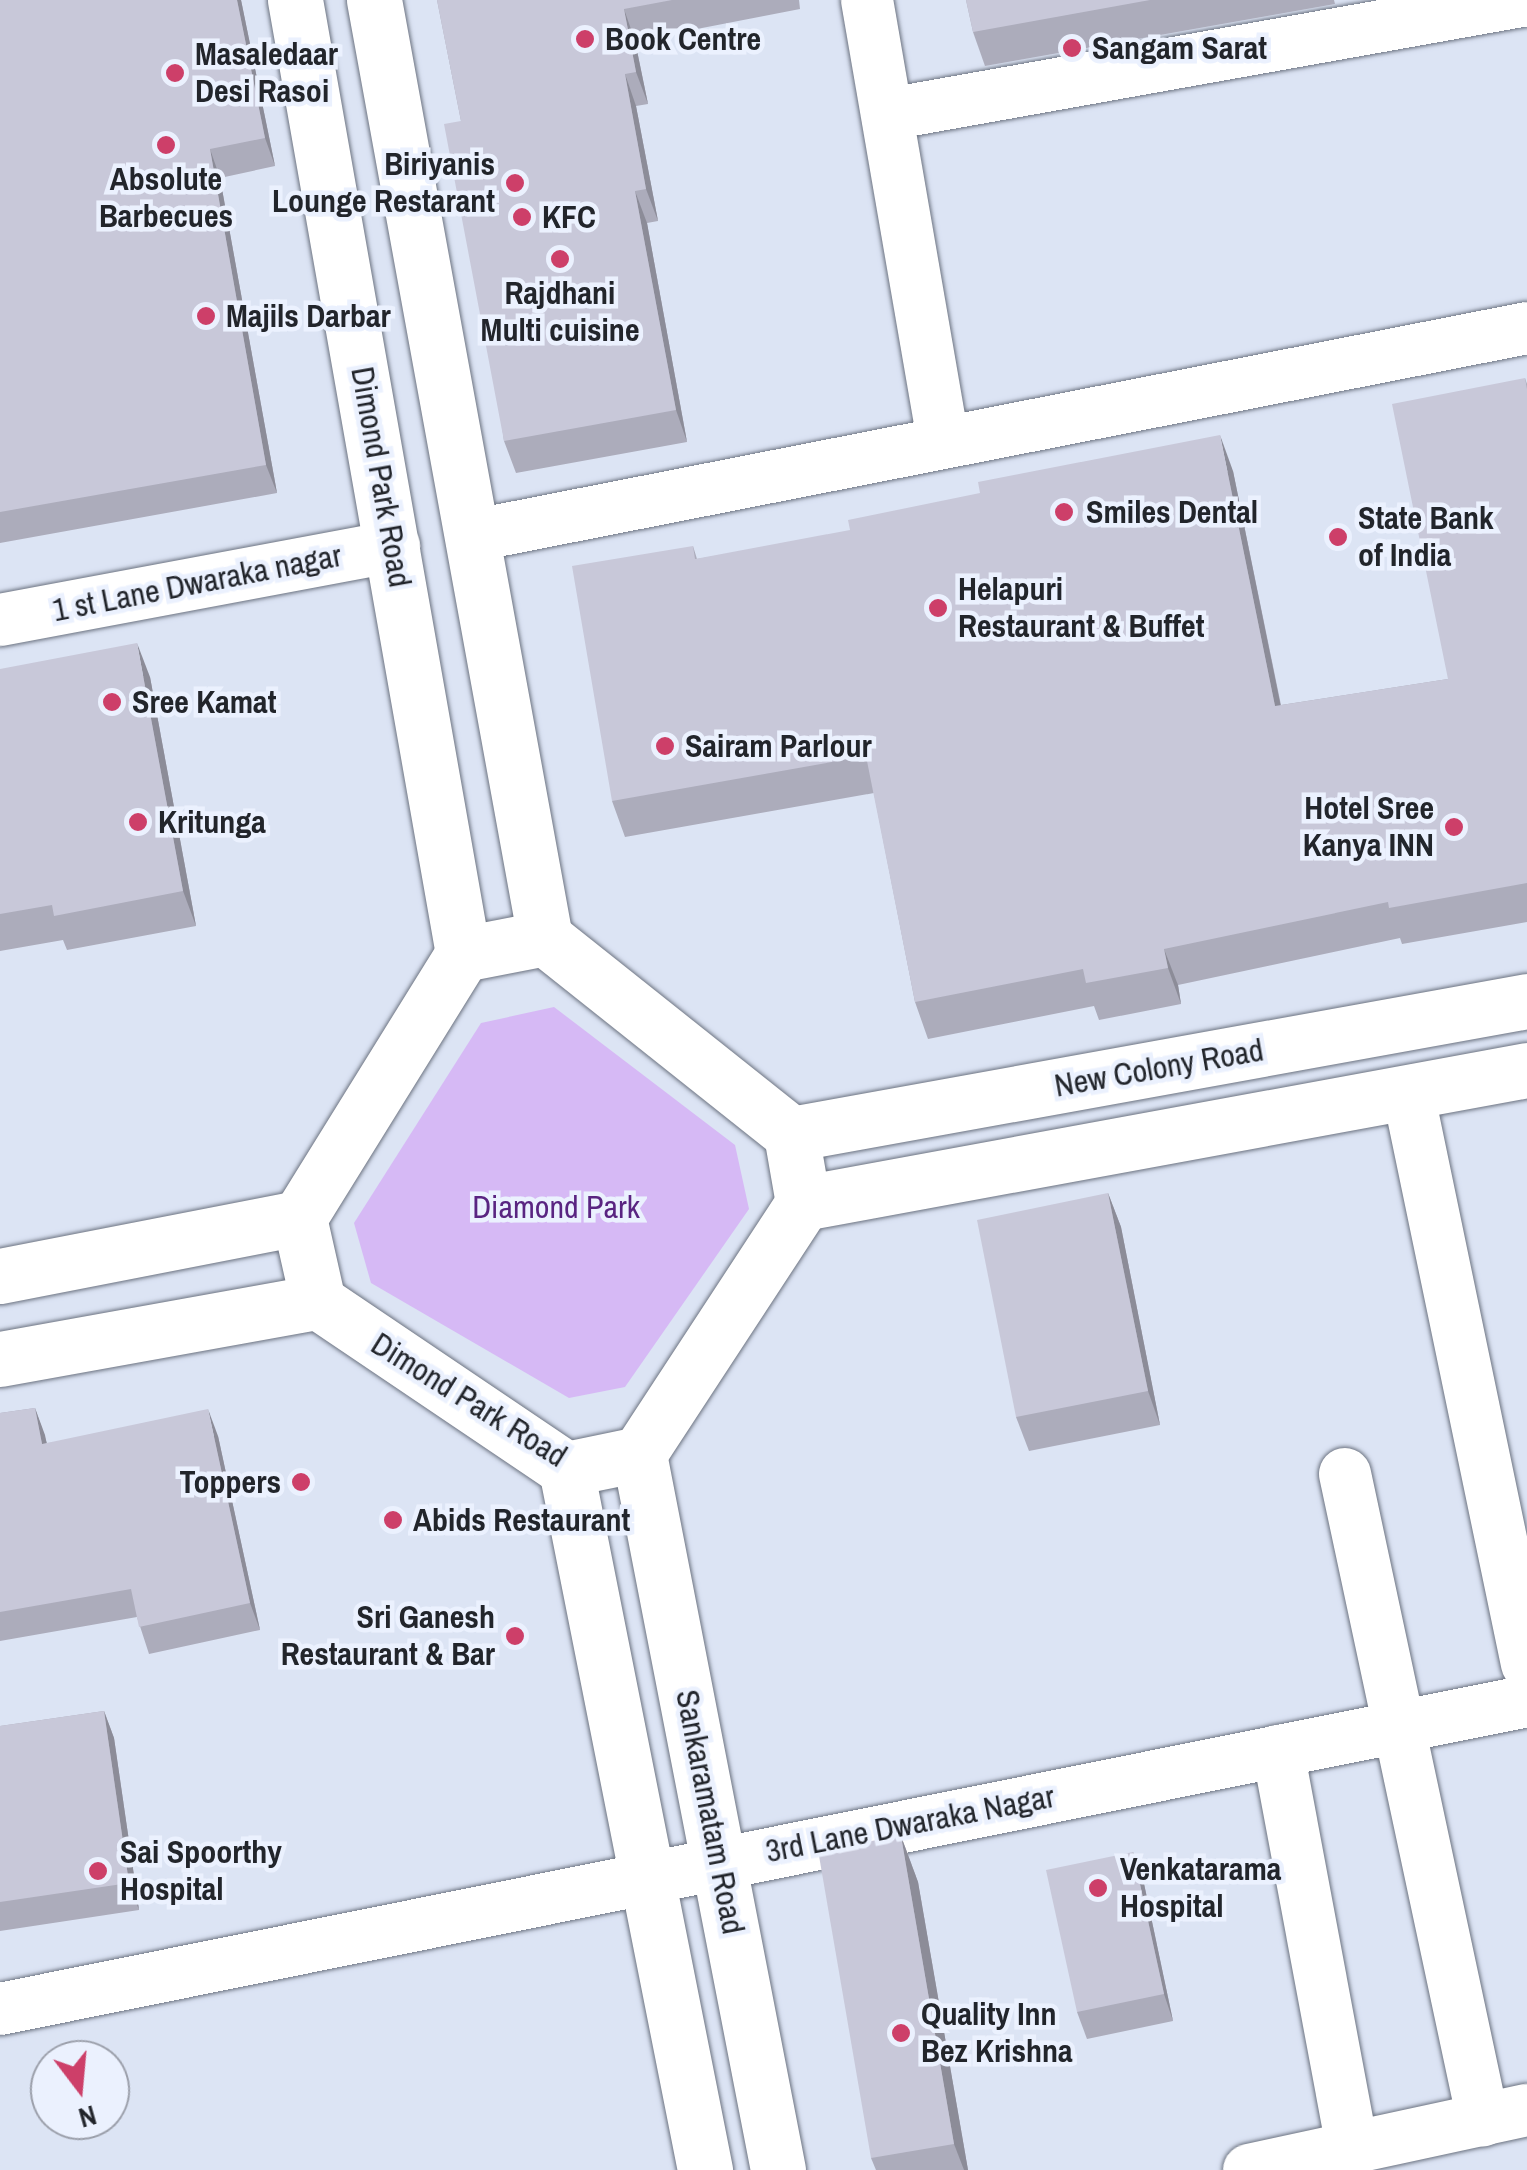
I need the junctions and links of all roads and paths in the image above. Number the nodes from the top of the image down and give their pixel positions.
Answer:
1 (295, 0) edge
2 (374, 0) edge
3 (867, 0) edge
4 (1527, 0) edge
5 (888, 114) junction
6 (1527, 328) edge
7 (943, 440) junction
8 (476, 536) junction
9 (394, 546) junction
10 (0, 620) edge
11 (545, 938) junction
12 (463, 954) junction
13 (1527, 1002) edge
14 (1527, 1070) edge
15 (1408, 1092) junction
16 (791, 1134) junction
17 (803, 1204) junction
18 (299, 1218) junction
19 (0, 1276) edge
20 (318, 1302) junction
21 (0, 1359) edge
22 (640, 1454) junction
23 (566, 1469) junction
24 (1345, 1474) dead end
25 (1527, 1664) edge
26 (1527, 1701) edge
27 (1402, 1726) junction
28 (1278, 1751) junction
29 (720, 1862) junction
30 (645, 1877) junction
31 (0, 2009) edge
32 (1505, 2115) edge
33 (1352, 2148) junction
34 (704, 2170) edge
35 (778, 2170) edge
36 (1249, 2170) edge

1 - 9 main road, Dimond Park Road
2 - 8 main road
3 - 5 street
4 - 5 street
5 - 7 street
6 - 7 street
7 - 8 street
8 - 11 main road
9 - 10 street, 1 st Lane Dwaraka nagar
9 - 12 main road, Dimond Park Road
11 - 12 main road
11 - 16 main road
12 - 18 main road
13 - 16 main road, New Colony Road
14 - 15 main road, New Colony Road
15 - 17 main road, New Colony Road
15 - 25 street
16 - 17 main road
17 - 22 main road
18 - 19 main road
18 - 20 main road
20 - 21 main road
20 - 23 main road, Dimond Park Road
22 - 23 main road, Dimond Park Road
22 - 29 main road, Sankaramatam Road
23 - 30 main road
24 - 27 street
26 - 27 street, 3rd Lane Dwaraka Nagar
27 - 28 street, 3rd Lane Dwaraka Nagar
27 - 32 street
28 - 29 street, 3rd Lane Dwaraka Nagar
28 - 33 street
29 - 30 street, 3rd Lane Dwaraka Nagar
29 - 35 main road, Sankaramatam Road
30 - 31 street, 3rd Lane Dwaraka Nagar
30 - 34 main road
32 - 33 street
33 - 36 street

